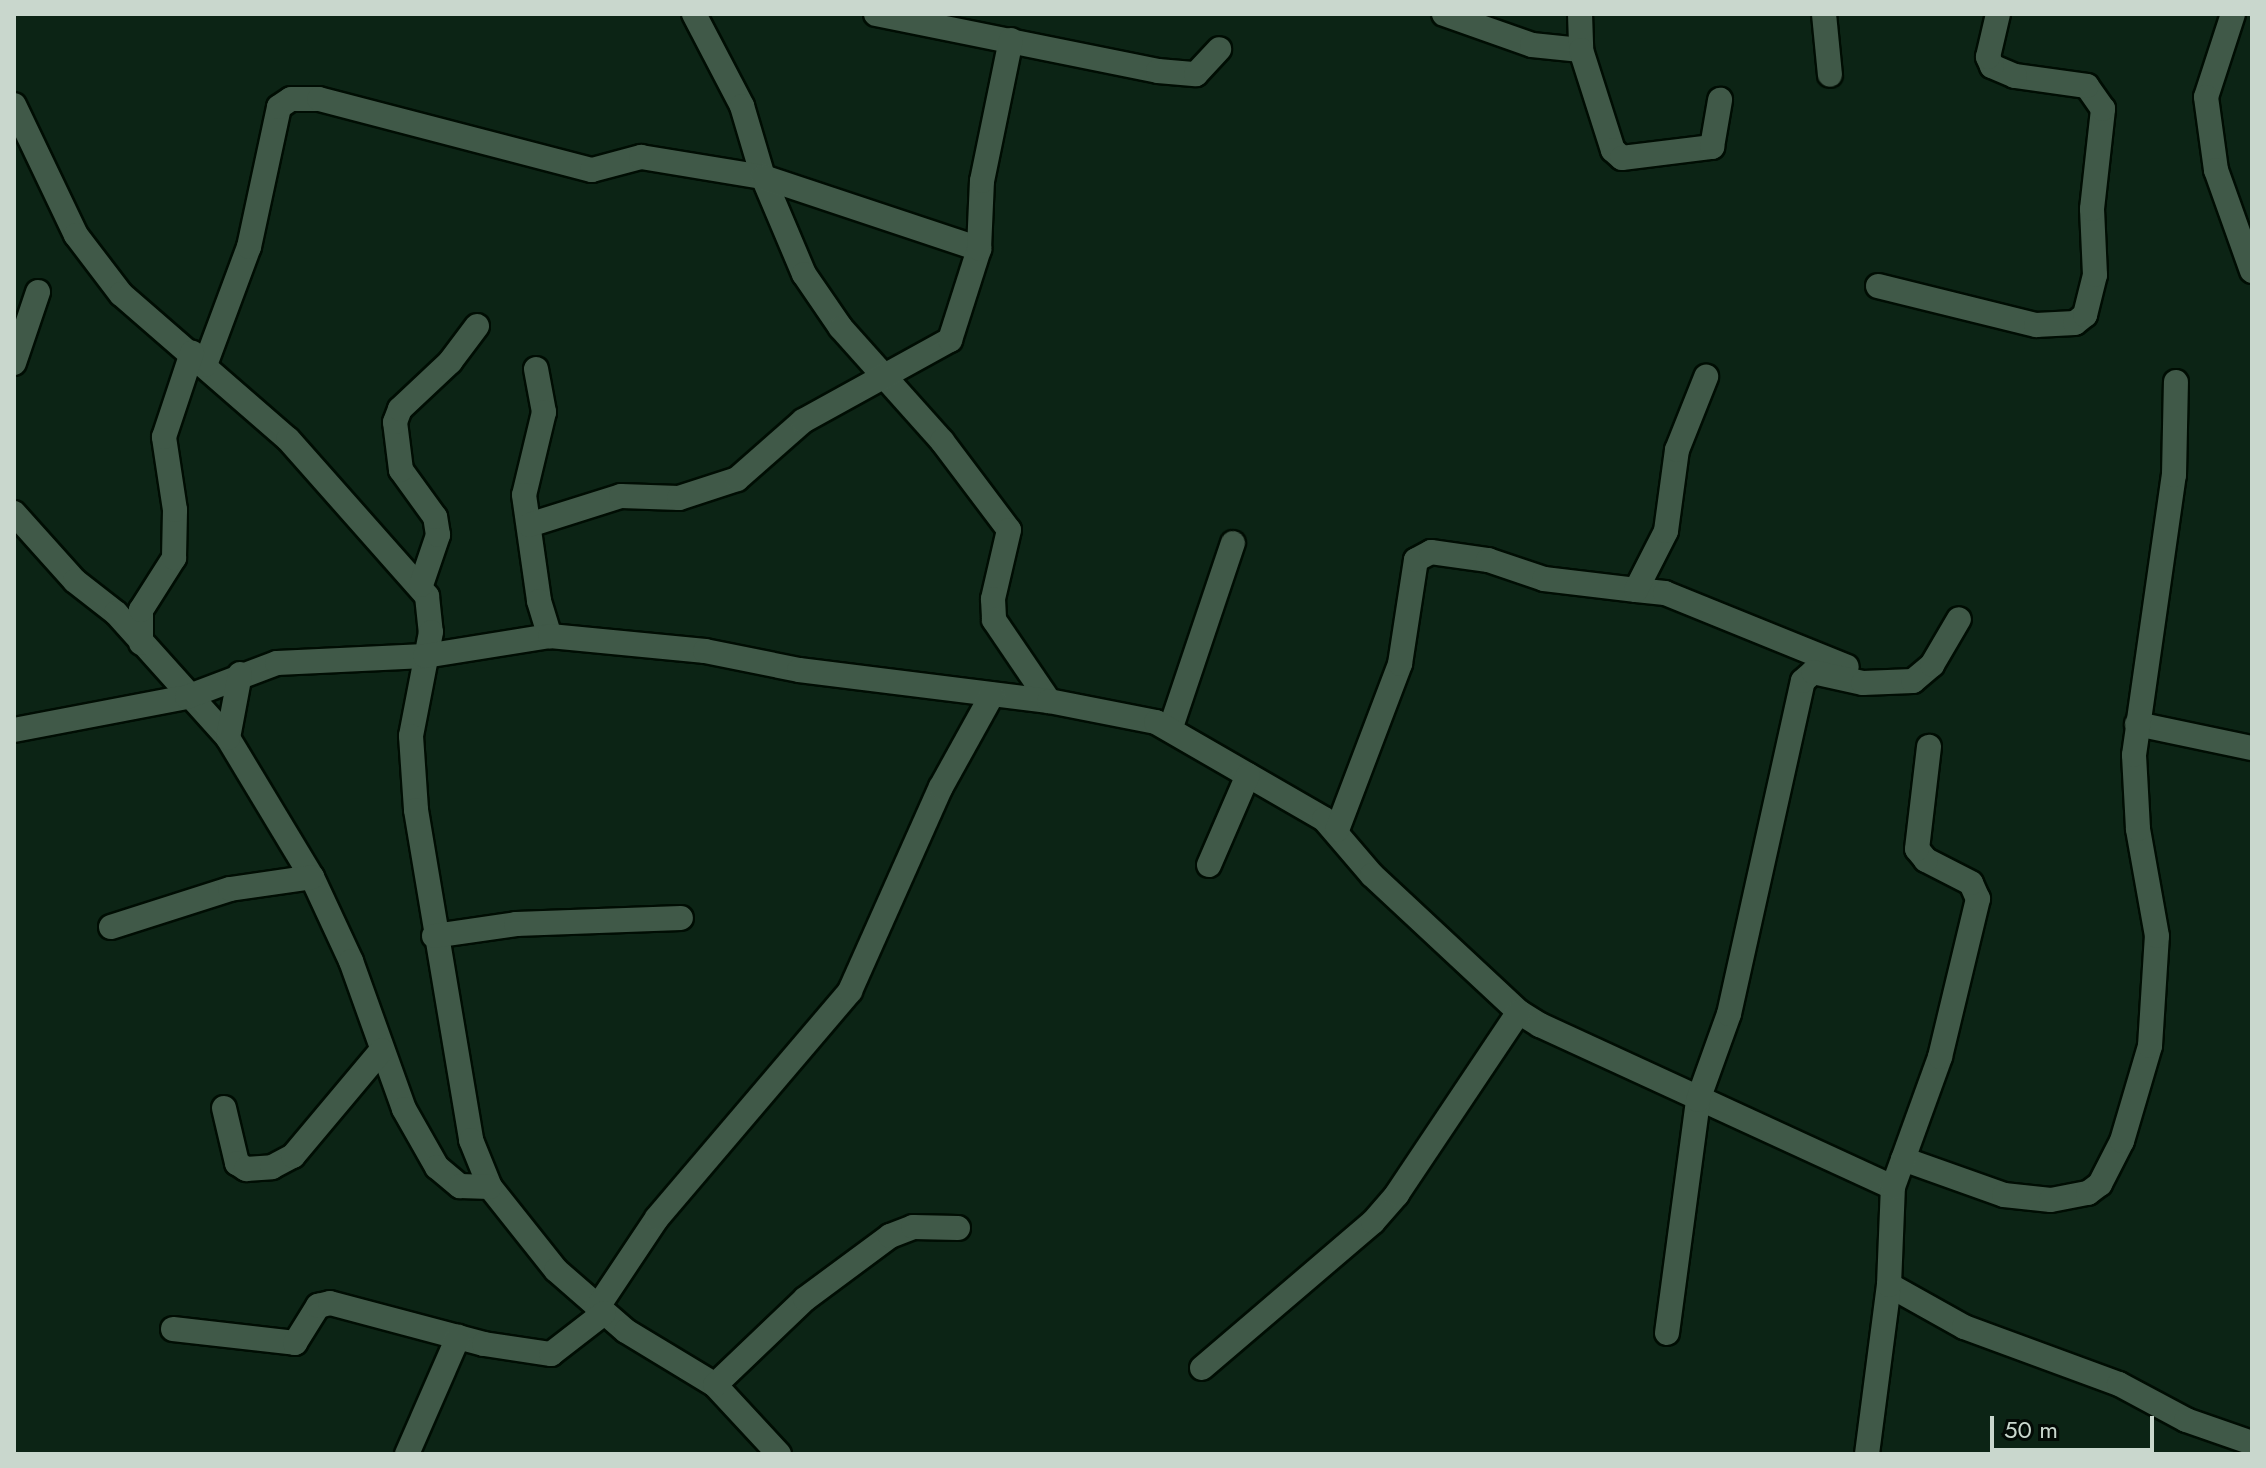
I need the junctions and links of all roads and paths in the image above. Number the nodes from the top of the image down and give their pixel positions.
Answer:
1 (694, 14) edge
2 (876, 14) edge
3 (1444, 14) edge
4 (1580, 14) edge
5 (1824, 14) edge
6 (1998, 14) edge
7 (2233, 14) edge
8 (1011, 40) junction
9 (1219, 49) dead end
10 (1581, 50) junction
11 (1830, 75) dead end
12 (1720, 100) dead end
13 (14, 105) edge
14 (763, 177) junction
15 (979, 249) junction
16 (2252, 271) edge
17 (1878, 286) dead end
18 (38, 292) dead end
19 (477, 326) dead end
20 (198, 359) junction
21 (14, 363) edge
22 (536, 369) dead end
23 (881, 374) junction
24 (1706, 377) dead end
25 (2176, 382) dead end
26 (14, 513) edge
27 (529, 525) junction
28 (1233, 543) dead end
29 (421, 585) junction
30 (1636, 590) junction
31 (1959, 619) dead end
32 (550, 636) junction
33 (141, 643) junction
34 (425, 656) junction
35 (240, 674) junction
36 (1892, 684) junction
37 (992, 695) junction
38 (187, 697) junction
39 (1049, 701) junction
40 (2137, 724) junction
41 (1171, 727) junction
42 (14, 730) edge
43 (228, 738) junction
44 (1929, 747) dead end
45 (2252, 748) edge
46 (1248, 775) junction
47 (1337, 830) junction
48 (1209, 865) dead end
49 (312, 877) junction
50 (681, 918) dead end
51 (111, 927) dead end
52 (434, 936) junction
53 (1519, 1012) junction
54 (382, 1050) junction
55 (1698, 1100) junction
56 (224, 1108) dead end
57 (1903, 1159) junction
58 (490, 1187) junction
59 (1893, 1187) junction
60 (958, 1228) dead end
61 (1889, 1285) junction
62 (600, 1310) junction
63 (173, 1329) dead end
64 (1667, 1333) dead end
65 (458, 1337) junction
66 (1202, 1368) dead end
67 (715, 1385) junction
68 (2252, 1443) edge
69 (407, 1454) edge
70 (779, 1454) edge
71 (1867, 1454) edge

1 - 14 street
2 - 8 street
3 - 10 street
4 - 10 street
5 - 11 street
6 - 17 street
7 - 16 street
8 - 9 street
8 - 15 street
10 - 12 street
13 - 20 street
14 - 15 street
14 - 20 street
14 - 23 street
15 - 23 street
18 - 21 street
19 - 29 street
20 - 29 street
20 - 33 street
22 - 27 street
23 - 27 street
23 - 39 street
24 - 30 street
25 - 40 street
26 - 33 street
27 - 32 street
28 - 41 street
29 - 34 street
30 - 36 street
30 - 47 street
31 - 36 street
32 - 34 street
32 - 37 street
33 - 38 street
34 - 35 street
34 - 52 street
35 - 38 street
35 - 43 street
36 - 55 street
37 - 39 street
37 - 62 street
38 - 42 street
38 - 43 street
39 - 41 street
40 - 45 street
40 - 57 street
41 - 46 street
43 - 49 street
44 - 57 street
46 - 47 street
46 - 48 street
47 - 53 street
49 - 51 street
49 - 54 street
50 - 52 street
52 - 58 street
53 - 55 street
53 - 66 street
54 - 56 street
54 - 58 street
55 - 59 street
55 - 64 street
57 - 59 street
58 - 62 street
59 - 61 street
60 - 67 street
61 - 68 street
61 - 71 street
62 - 65 street
62 - 67 street
63 - 65 street
65 - 69 street
67 - 70 street

